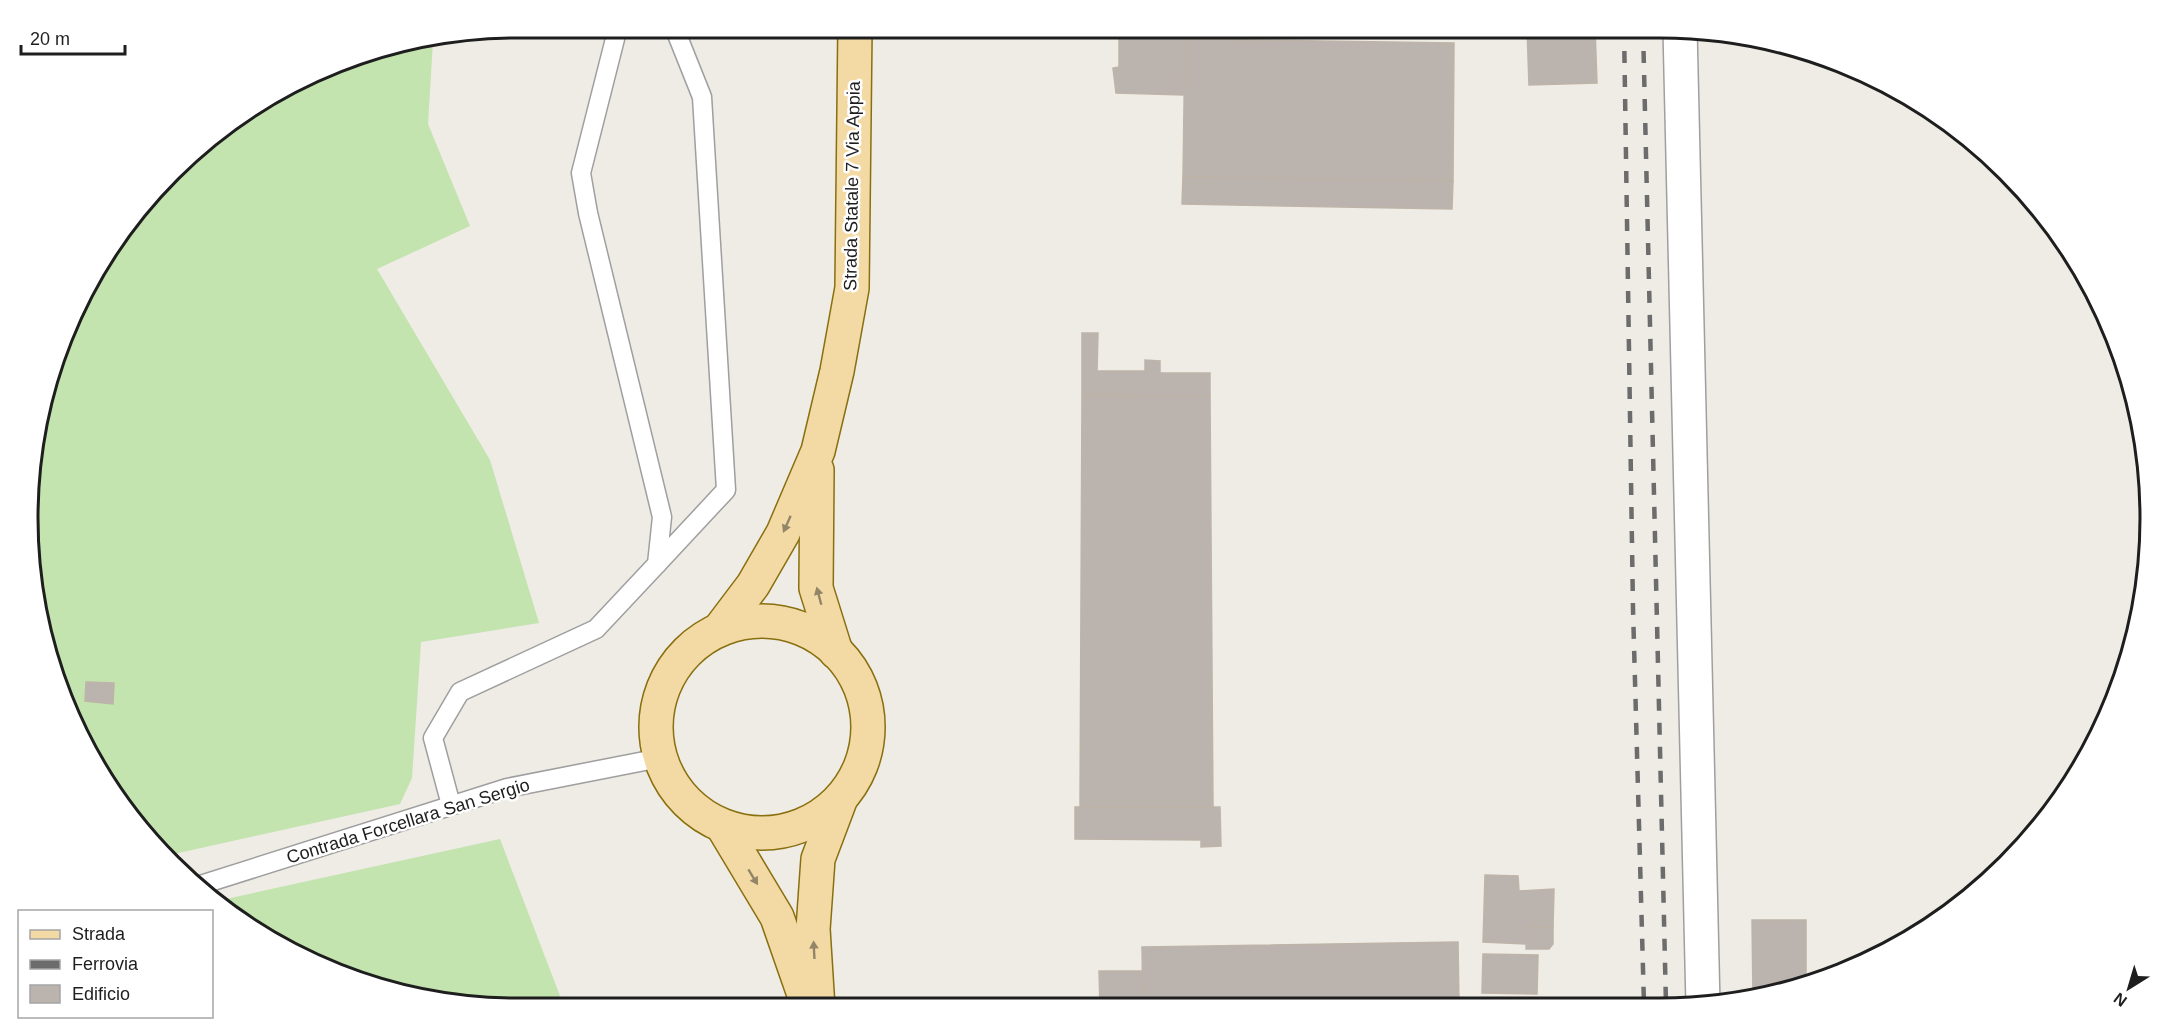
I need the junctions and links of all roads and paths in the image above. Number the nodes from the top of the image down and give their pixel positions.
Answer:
1 (615, 38) edge
2 (678, 38) edge
3 (855, 38) edge
4 (1680, 39) edge
5 (818, 451) junction
6 (657, 564) junction
7 (719, 630) junction
8 (836, 652) junction
9 (660, 758) junction
10 (841, 798) junction
11 (452, 805) junction
12 (723, 826) junction
13 (206, 883) edge
14 (1703, 996) edge
15 (805, 998) edge
16 (817, 998) edge

1 - 6 lane
2 - 6 lane
3 - 5 main road, Strada Statale 7 Via Appia
4 - 14 street
5 -> 7 main road, Strada Statale 7 Via Appia
8 -> 5 main road, Strada Statale 7 Via Appia
6 - 11 lane
7 - 8 main road
7 - 9 main road
8 - 10 main road
9 - 11 lane, Contrada Forcellara San Sergio
9 - 12 main road
10 - 12 main road
16 -> 10 main road
11 - 13 lane, Contrada Forcellara San Sergio
12 -> 15 main road

